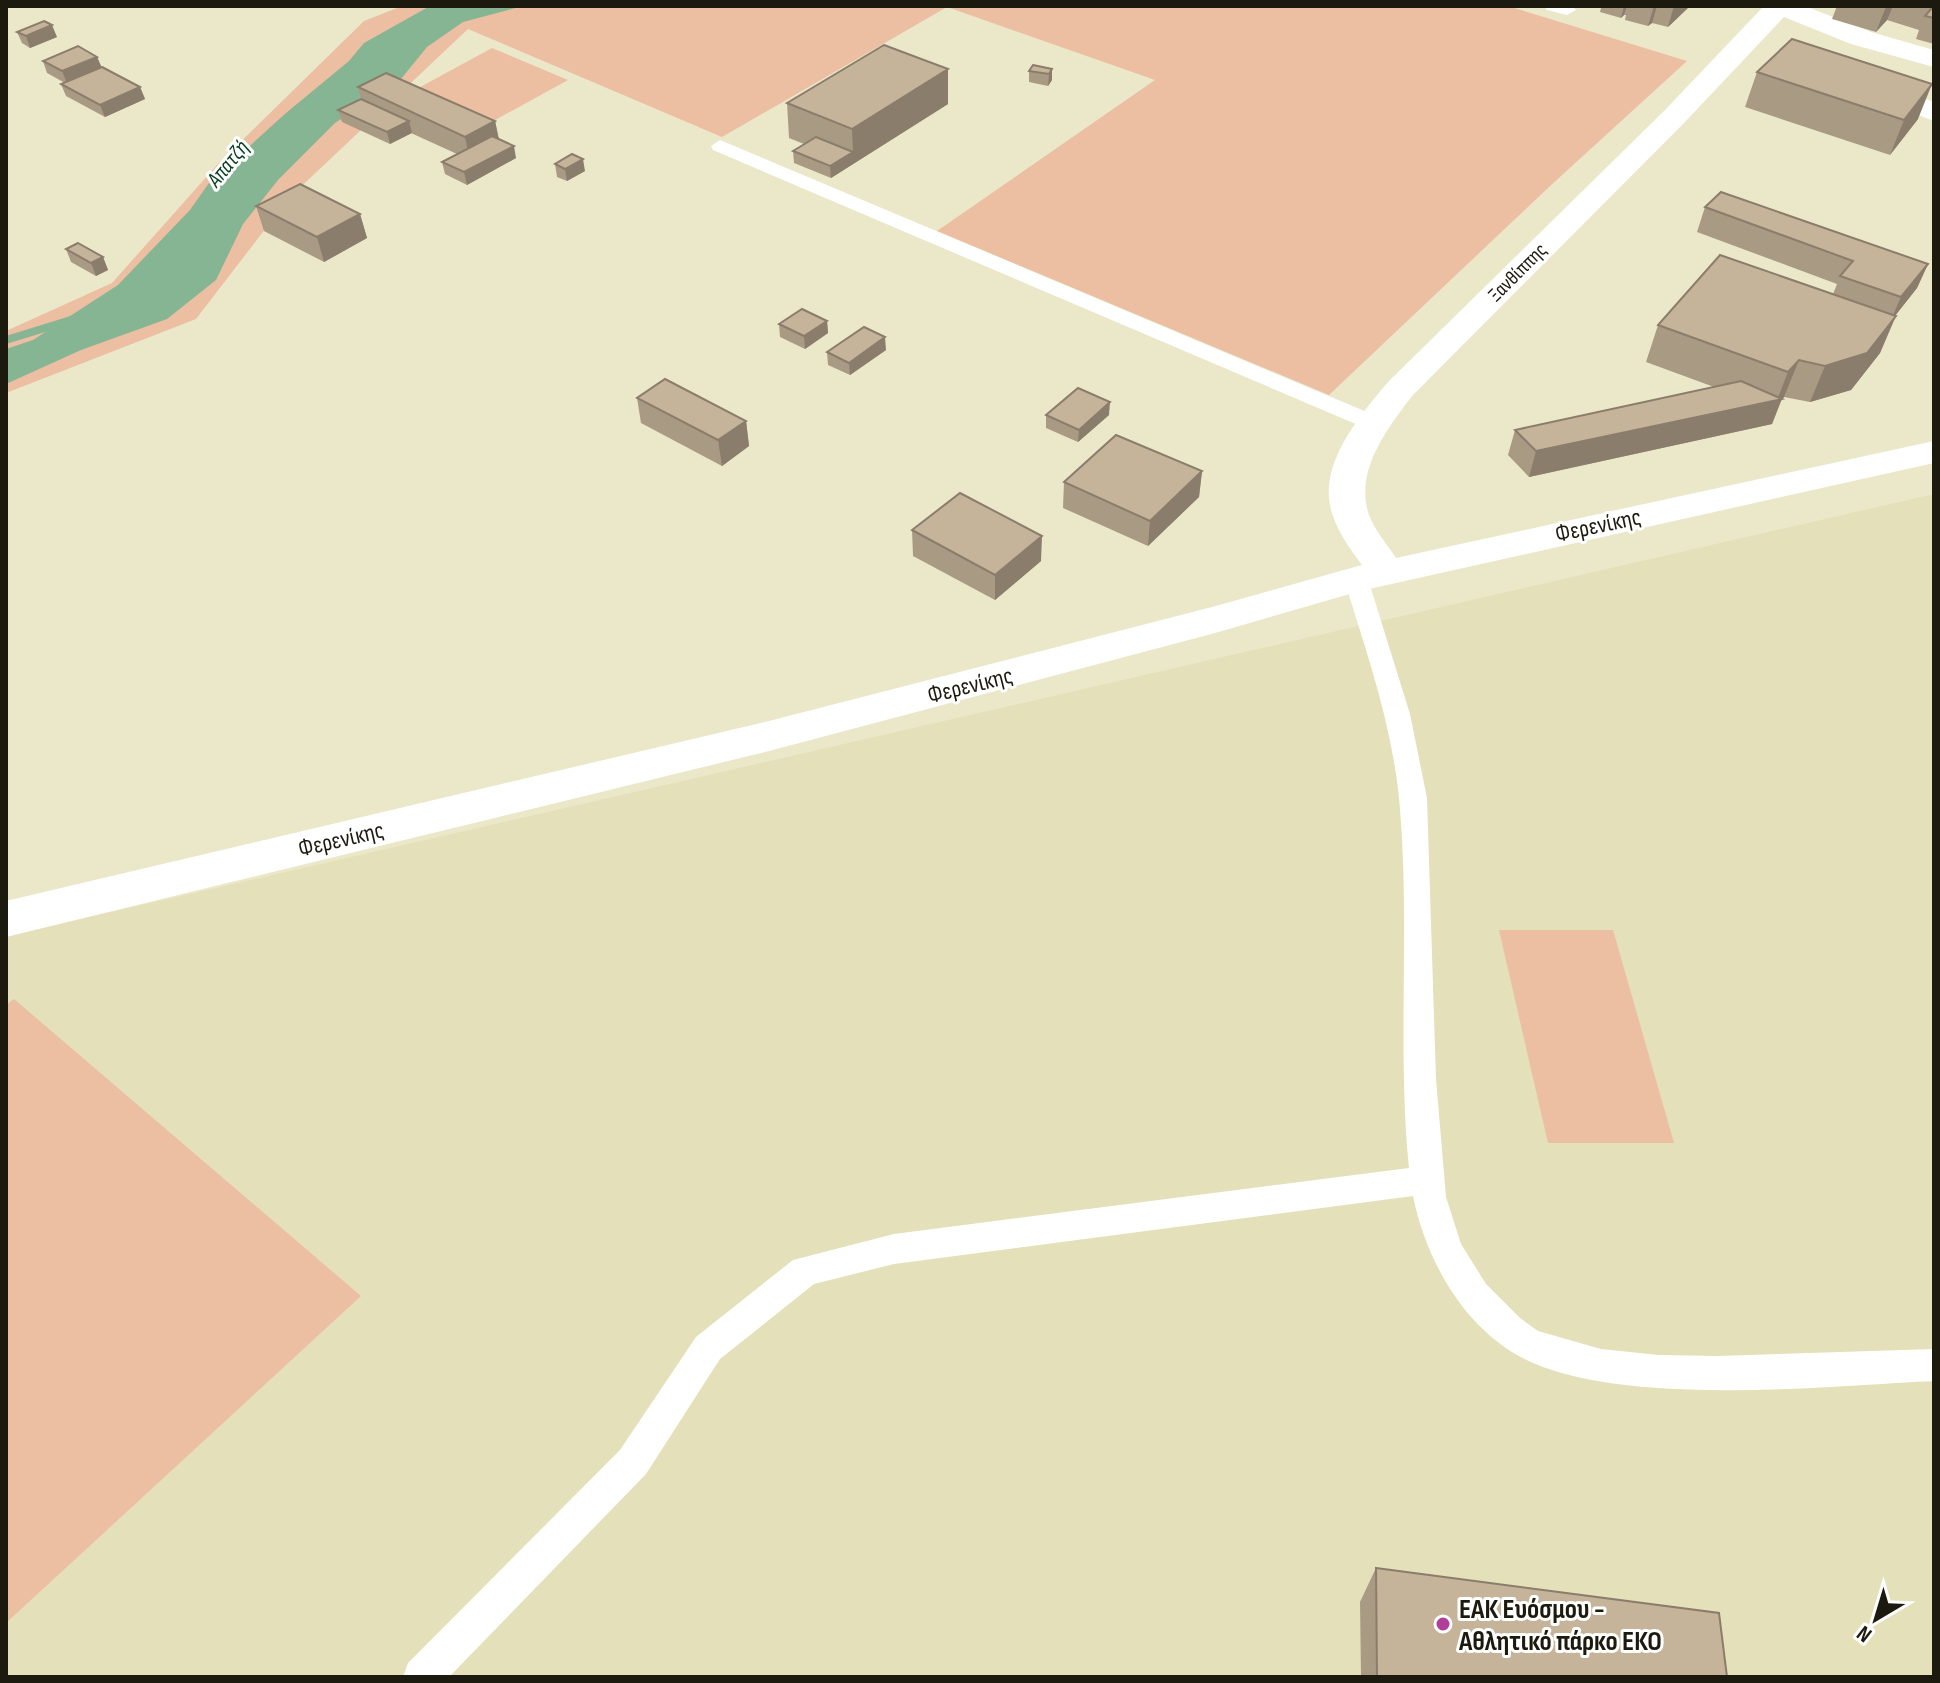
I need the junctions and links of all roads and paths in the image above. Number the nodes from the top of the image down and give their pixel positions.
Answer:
1 (1780, 6) edge
2 (1934, 59) edge
3 (1840, 75) edge
4 (1934, 112) edge
5 (720, 146) dead end
6 (1373, 423) junction
7 (1934, 452) edge
8 (1371, 576) junction
9 (6, 919) edge
10 (1427, 1180) junction
11 (1934, 1365) edge
12 (422, 1677) edge

1 - 2 street
1 - 6 street, Ξανθίππης
3 - 4 street
5 - 6 lane
6 - 8 street, Ξανθίππης
7 - 8 street, Φερενίκης
8 - 9 street, Φερενίκης
8 - 10 lane
10 - 11 lane
10 - 12 lane

